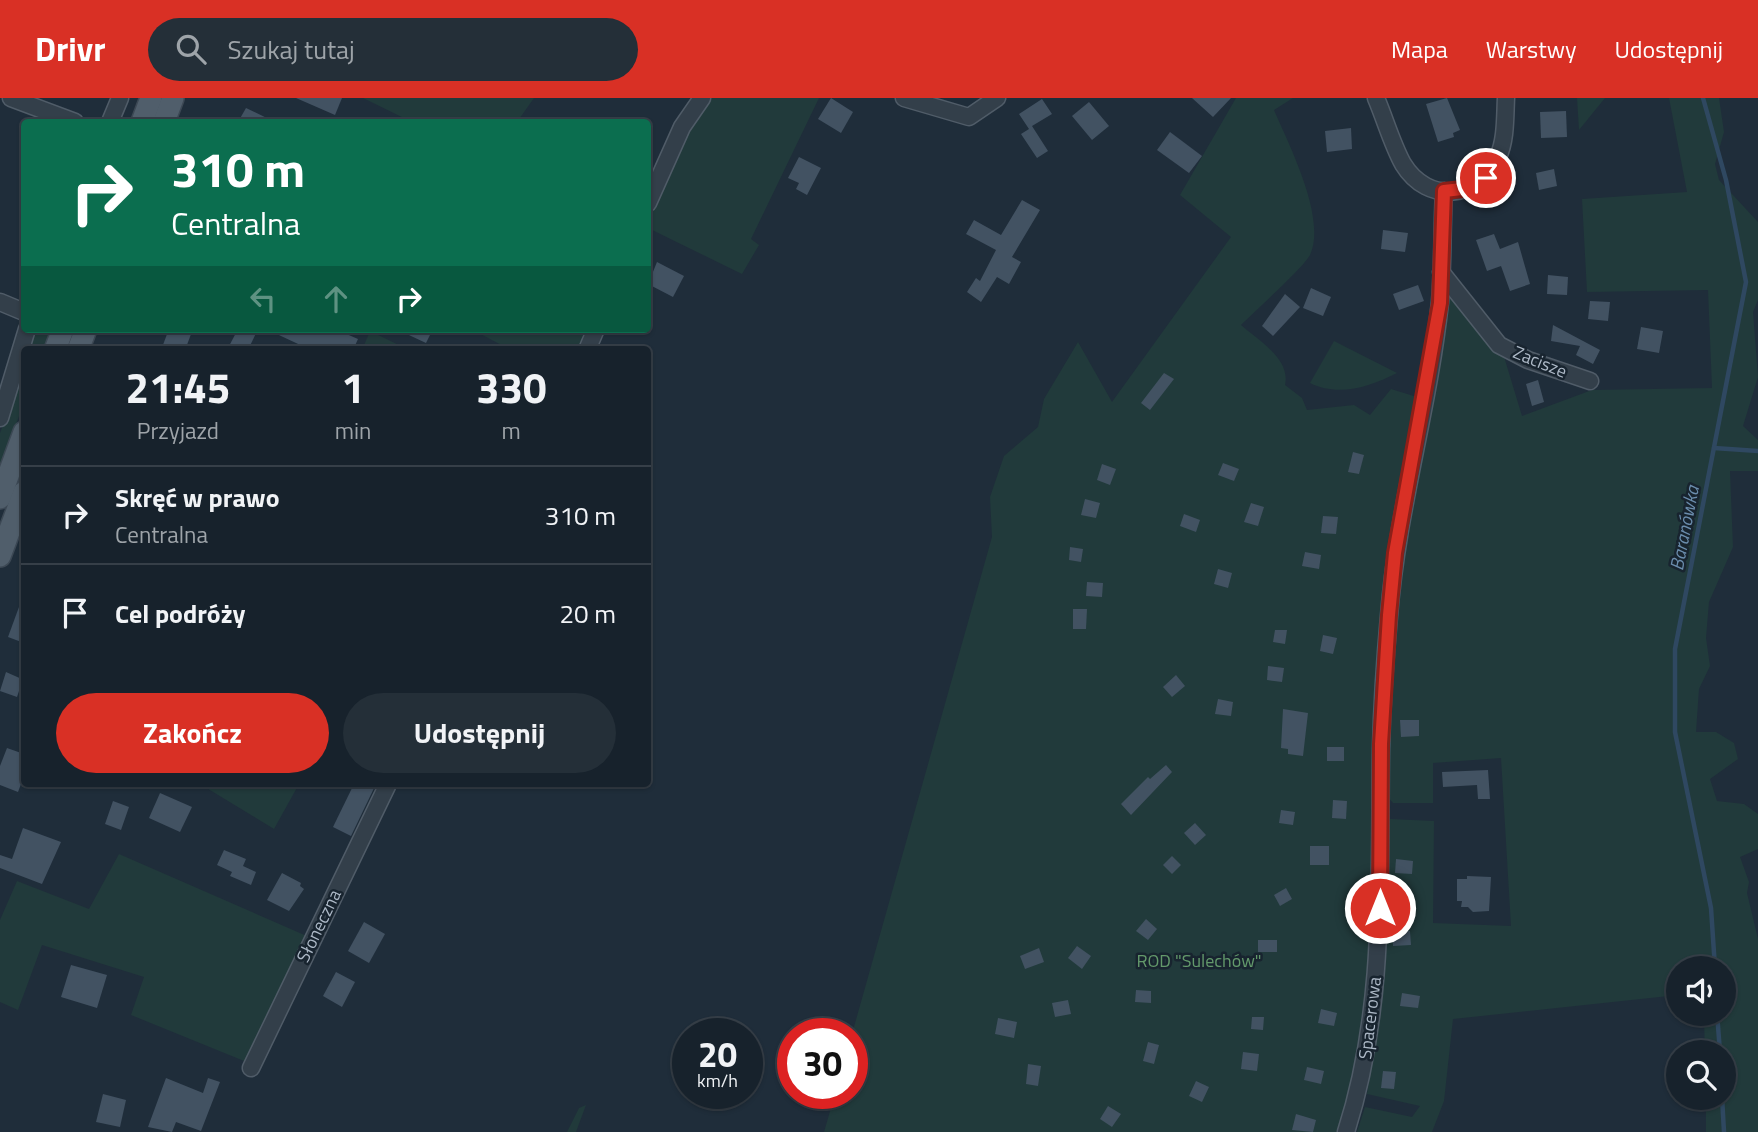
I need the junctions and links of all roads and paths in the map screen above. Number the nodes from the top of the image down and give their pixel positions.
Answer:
1 (11, 98) edge
2 (120, 98) edge
3 (151, 98) edge
4 (173, 98) edge
5 (702, 98) edge
6 (904, 98) edge
7 (997, 98) edge
8 (1376, 98) edge
9 (1506, 98) edge
10 (67, 119) edge
11 (111, 119) edge
12 (143, 119) edge
13 (165, 119) edge
14 (1444, 191) junction
15 (651, 197) edge
16 (1441, 272) junction
17 (0, 302) edge
18 (21, 311) edge
19 (21, 349) edge
20 (1590, 381) dead end
21 (0, 418) edge
22 (21, 440) edge
23 (0, 498) edge
24 (21, 500) edge
25 (0, 556) edge
26 (387, 787) edge
27 (251, 1068) dead end
28 (1346, 1132) edge

1 - 10 street
2 - 11 street
3 - 12 main road
4 - 13 main road
5 - 15 street
6 - 7 street
8 - 14 street
9 - 14 street
14 - 16 street, Spacerowa
16 - 20 street, Zacisze
16 - 28 street, Spacerowa
17 - 18 street
19 - 21 street
22 - 23 main road
24 - 25 main road
26 - 27 street, Słoneczna

